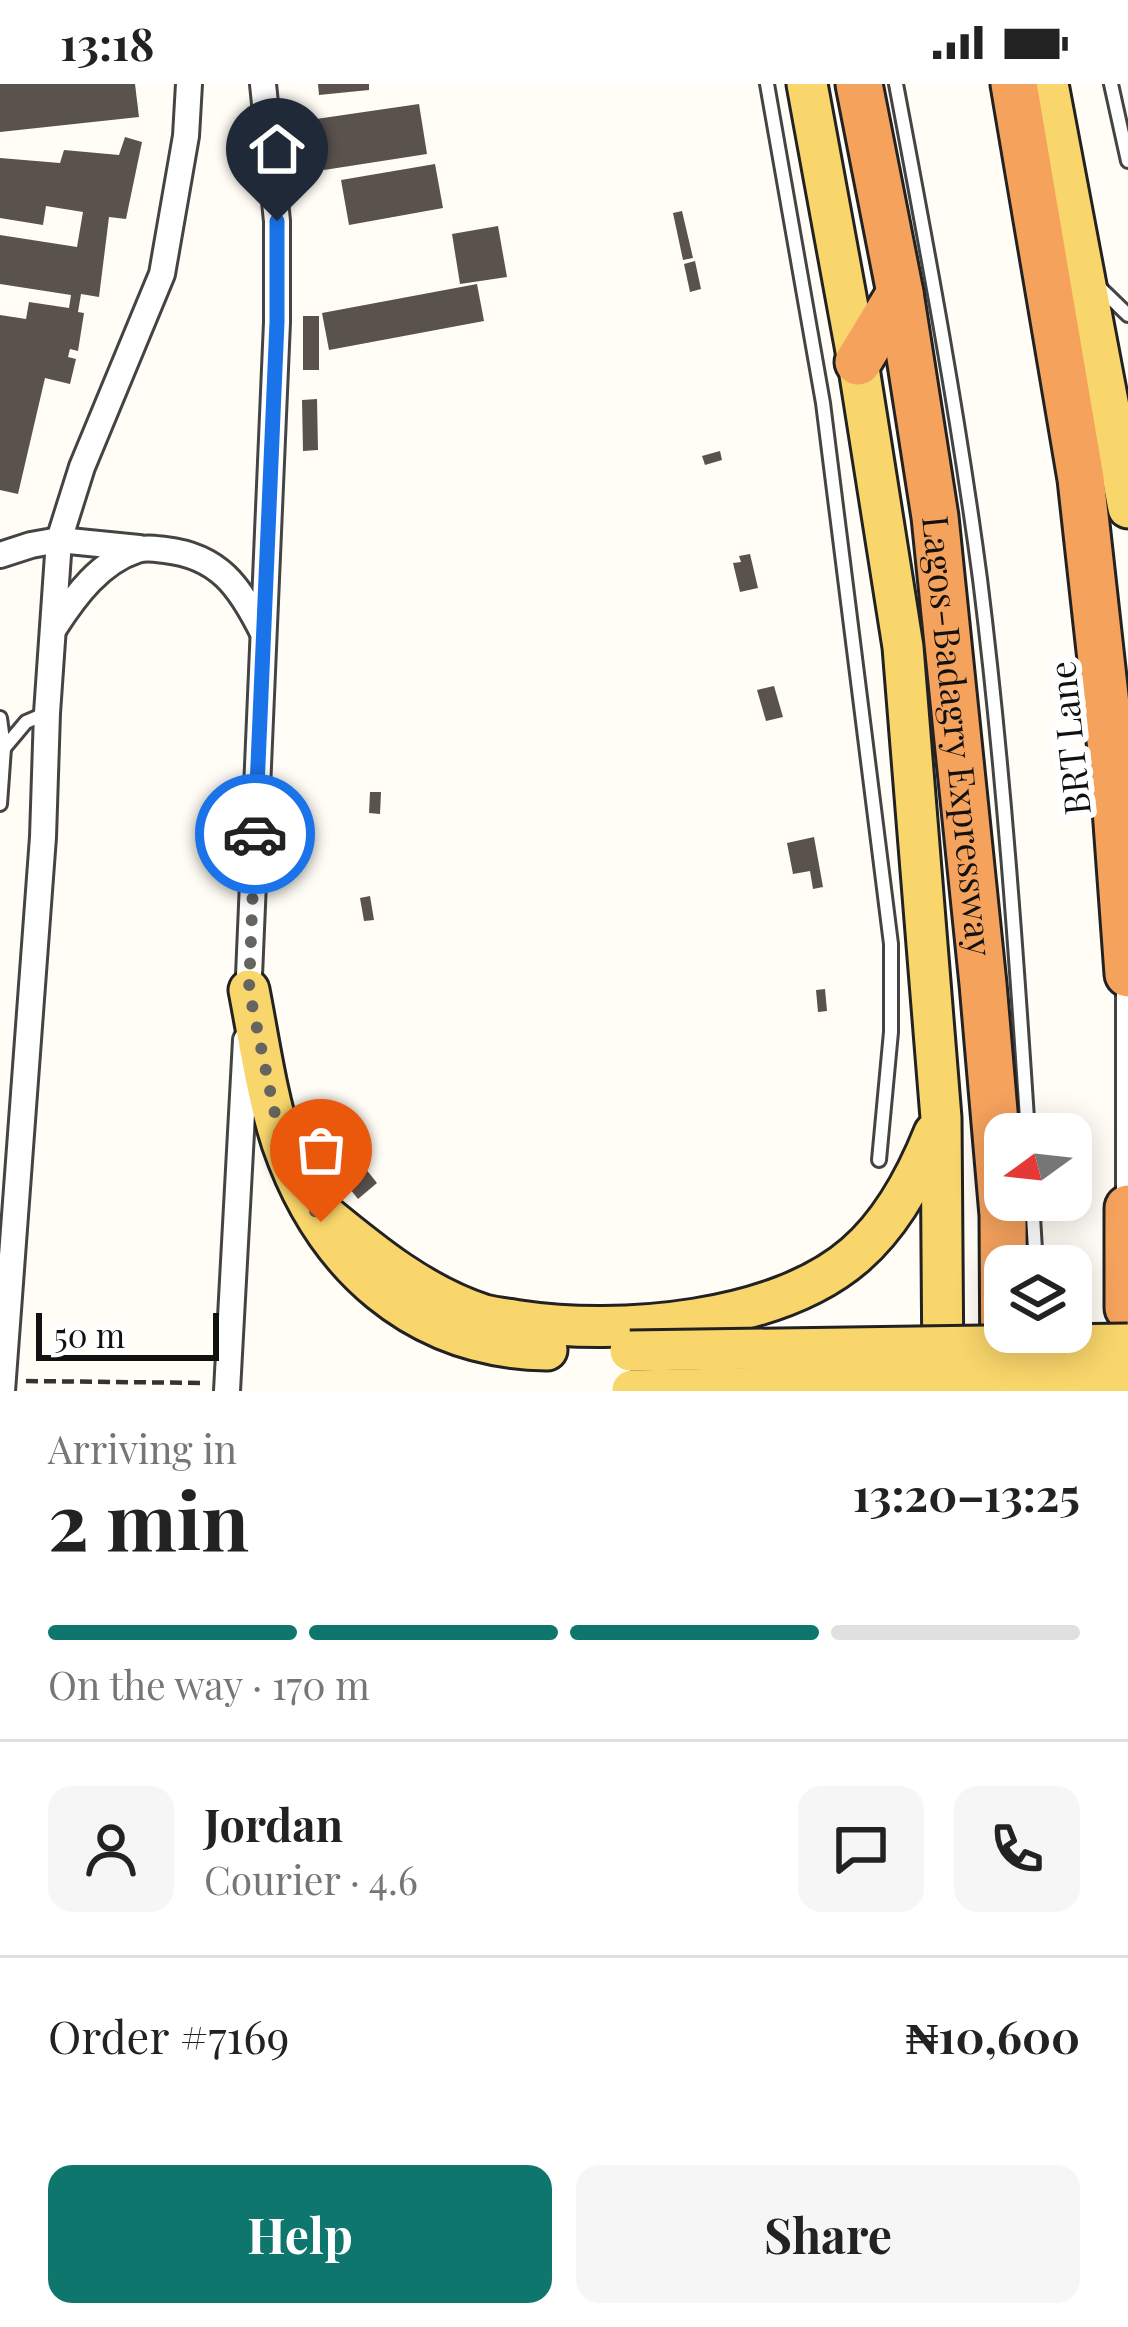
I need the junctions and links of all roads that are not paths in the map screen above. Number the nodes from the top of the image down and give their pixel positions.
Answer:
1 (188, 84) edge
2 (263, 84) edge
3 (767, 84) edge
4 (807, 84) edge
5 (860, 84) edge
6 (896, 84) edge
7 (1011, 84) edge
8 (1048, 84) edge
9 (1111, 84) edge
10 (1128, 160) edge
11 (1083, 272) junction
12 (900, 293) junction
13 (1128, 315) edge
14 (858, 362) junction
15 (1127, 493) edge
16 (58, 541) junction
17 (141, 548) junction
18 (0, 555) edge
19 (54, 629) junction
20 (263, 633) junction
21 (47, 713) junction
22 (0, 718) edge
23 (4, 748) junction
24 (0, 804) edge
25 (1128, 974) edge
26 (249, 990) junction
27 (1027, 1113) edge
28 (940, 1118) junction
29 (879, 1160) dead end
30 (308, 1201) junction
31 (1128, 1208) edge
32 (1128, 1308) edge
33 (1128, 1344) edge
34 (631, 1371) edge
35 (1, 1378) edge
36 (1128, 1380) edge
37 (1020, 1381) edge
38 (227, 1387) edge
39 (620, 1391) edge
40 (943, 1391) edge
41 (1036, 1391) edge
42 (1120, 1391) edge

1 - 16 street
2 - 20 street
3 - 29 lane
4 - 14 main road, Lagos-Badagry Expressway
5 - 12 highway, Lagos-Badagry Expressway
6 - 27 lane, BRT Lane
7 - 25 highway
7 - 42 lane, BRT Lane
8 - 11 main road
9 - 10 lane
11 - 13 lane
11 - 15 main road
12 - 14 highway
12 - 37 highway, Lagos-Badagry Expressway
14 - 28 main road, Lagos-Badagry Expressway
16 - 17 street
16 - 18 street
16 - 19 street
17 - 19 street
17 - 20 street
19 - 21 street
20 - 26 street
21 - 23 lane
21 - 35 street
22 - 23 lane
23 - 24 lane
26 - 30 main road
26 - 38 street
28 - 30 main road
28 - 40 main road, Lagos-Badagry Expressway
30 - 34 main road
31 - 32 highway
33 - 34 main road, bridge
34 - 36 main road, bridge
34 - 39 main road
37 - 41 lane

